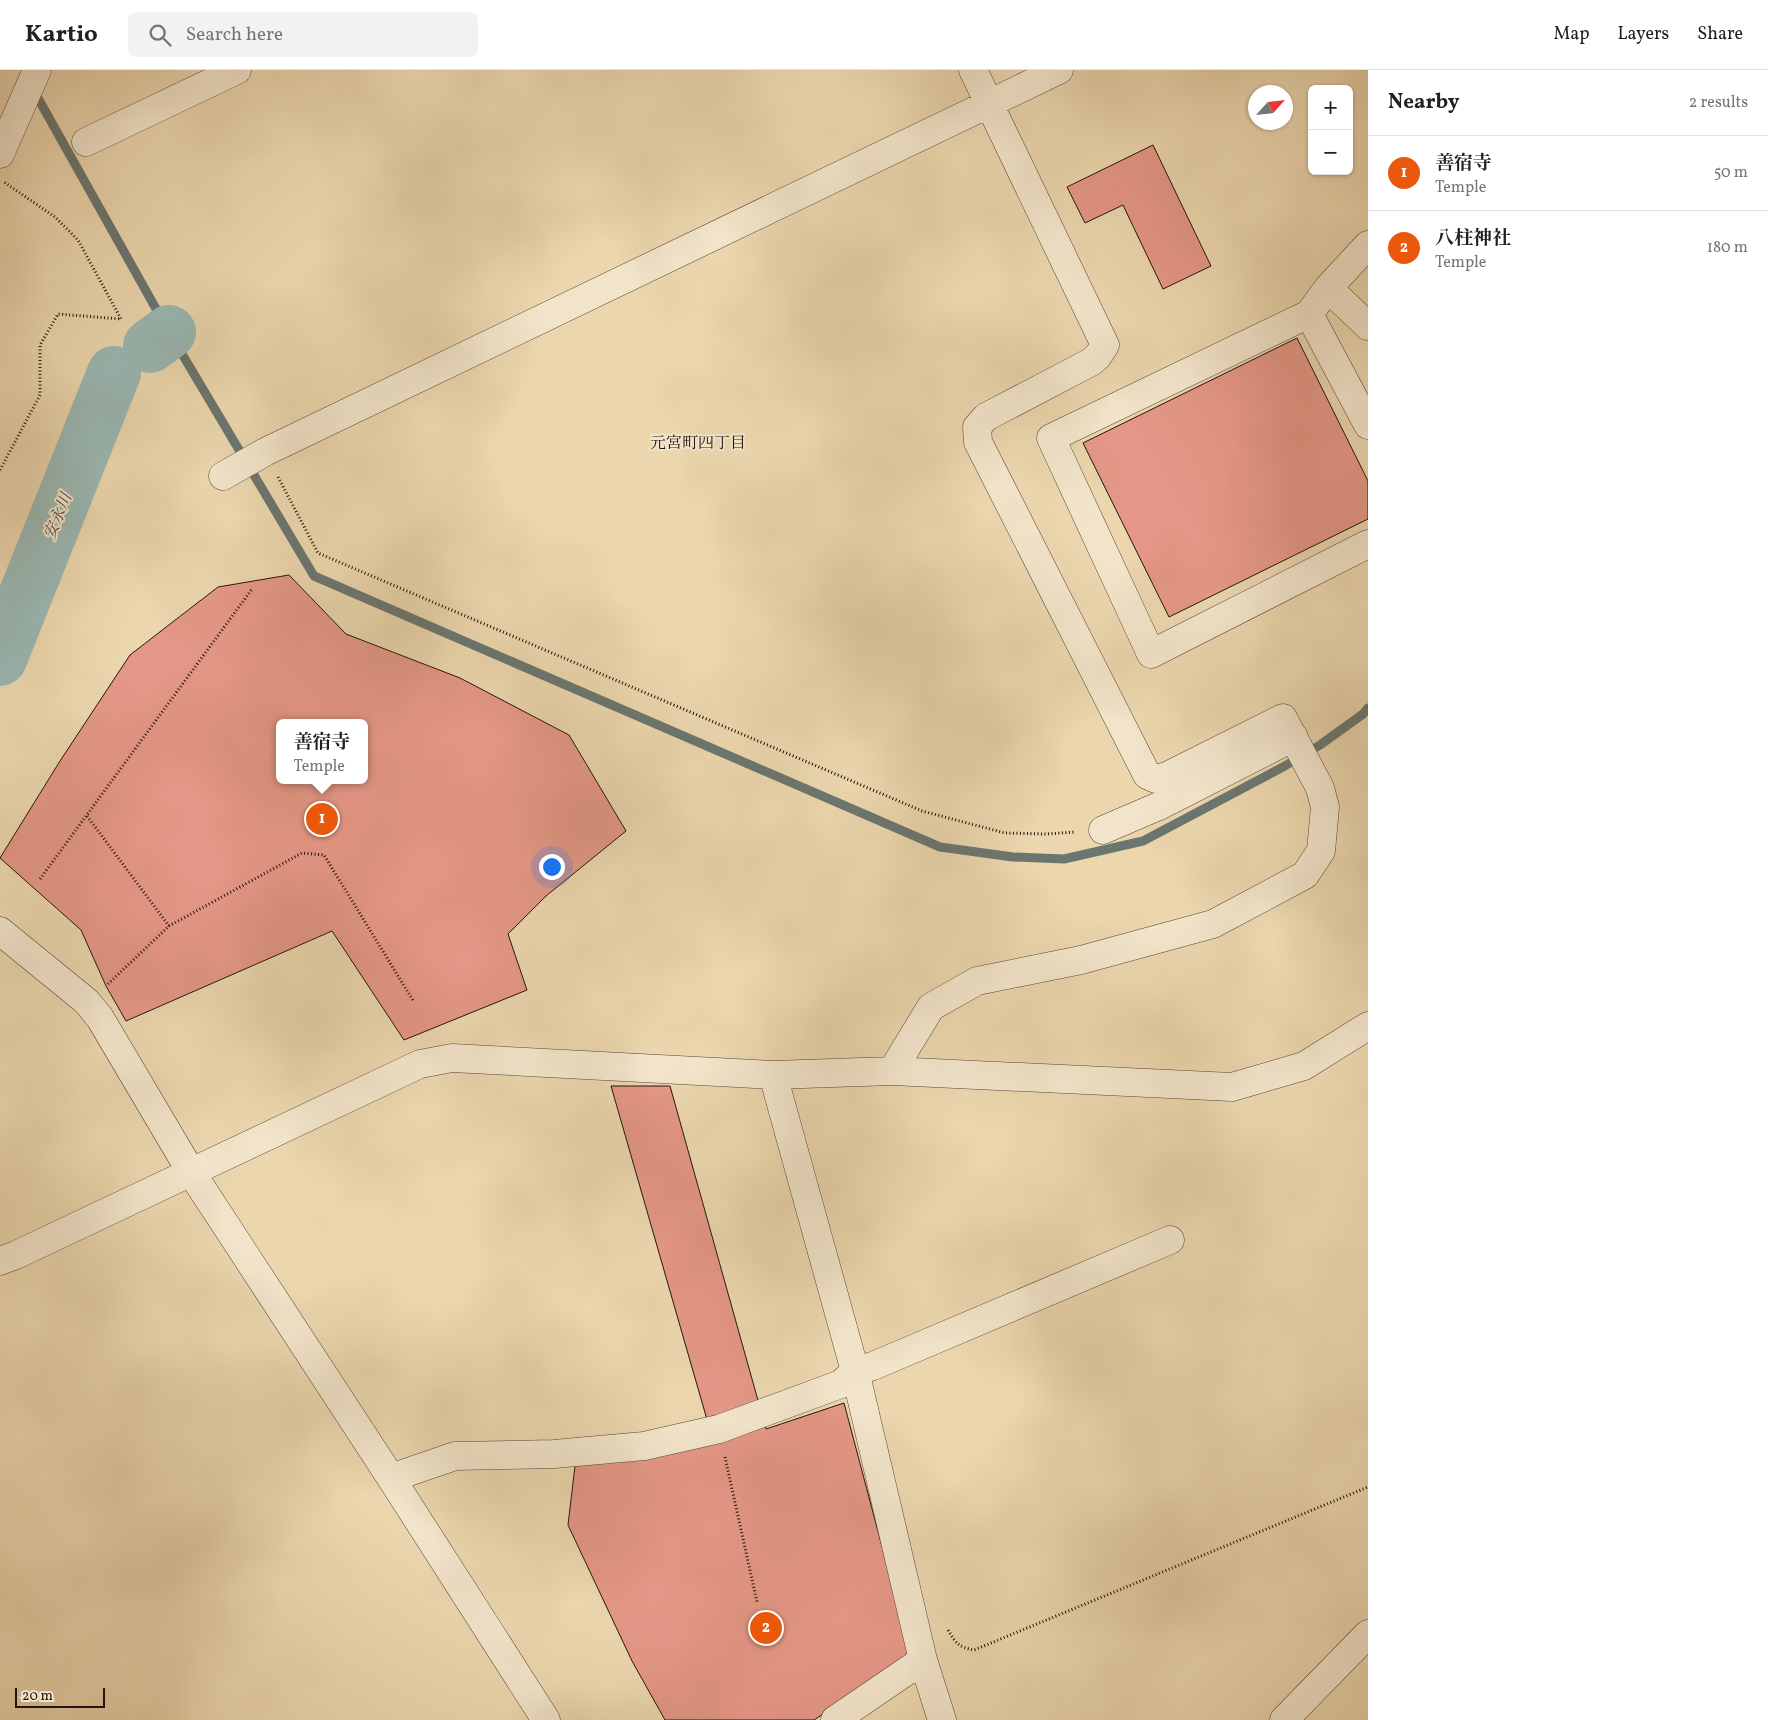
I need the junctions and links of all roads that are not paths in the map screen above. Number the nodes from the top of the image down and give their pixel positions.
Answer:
1 (37, 70) edge
2 (237, 70) edge
3 (973, 70) edge
4 (1059, 70) edge
5 (989, 104) junction
6 (86, 142) dead end
7 (0, 154) edge
8 (1368, 245) edge
9 (1328, 288) junction
10 (1309, 314) junction
11 (1368, 326) edge
12 (1368, 425) edge
13 (222, 476) dead end
14 (1368, 544) edge
15 (1295, 738) junction
16 (1103, 830) road end
17 (0, 931) edge
18 (1368, 1026) edge
19 (892, 1070) junction
20 (773, 1075) junction
21 (191, 1172) junction
22 (1170, 1240) dead end
23 (0, 1261) edge
24 (855, 1371) junction
25 (391, 1478) junction
26 (1368, 1634) edge
27 (923, 1660) junction
28 (546, 1720) edge
29 (835, 1720) edge
30 (942, 1720) edge
31 (1284, 1720) edge

1 - 7 street
2 - 6 street
3 - 5 street
4 - 5 street
5 - 13 street
5 - 15 street
8 - 9 street
9 - 10 street
9 - 11 street
10 - 12 street
10 - 14 street
15 - 16 street
15 - 19 street
17 - 21 street
18 - 19 street
19 - 20 street
20 - 21 street
20 - 24 street
21 - 23 street
21 - 25 street
22 - 24 street
24 - 25 street
24 - 27 street
25 - 28 street
26 - 31 street
27 - 29 street
27 - 30 street

